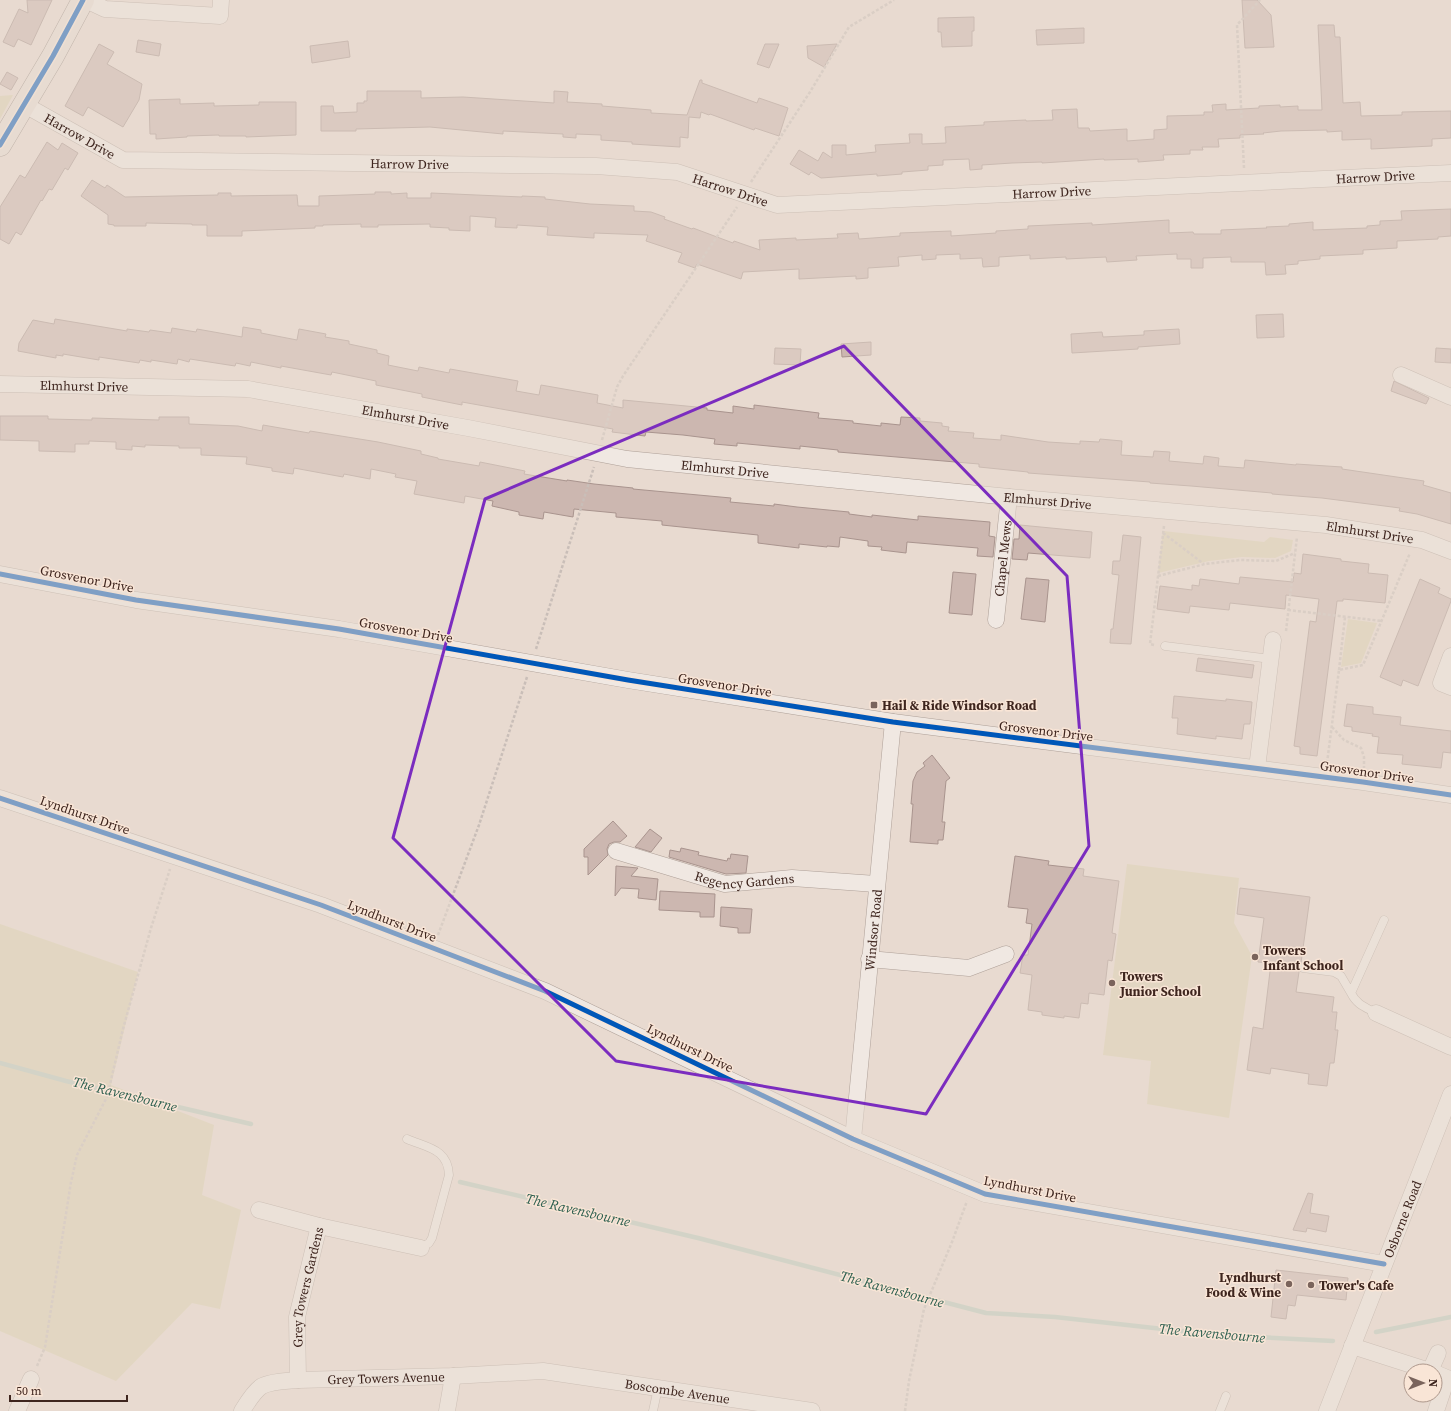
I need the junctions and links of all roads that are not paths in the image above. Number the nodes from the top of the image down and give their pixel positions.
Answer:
1 (83, 0) edge
2 (86, 0) edge
3 (221, 0) edge
4 (25, 105) junction
5 (0, 145) edge
6 (1451, 173) edge
7 (1401, 375) dead end
8 (0, 384) edge
9 (1451, 397) edge
10 (1009, 497) junction
11 (1451, 551) edge
12 (0, 574) edge
13 (996, 620) dead end
14 (1273, 640) road end
15 (1165, 646) road end
16 (1451, 656) edge
17 (1270, 659) junction
18 (1451, 687) edge
19 (893, 722) junction
20 (1257, 768) junction
21 (1451, 795) edge
22 (0, 798) edge
23 (616, 851) dead end
24 (876, 884) junction
25 (1384, 920) dead end
26 (1006, 954) dead end
27 (869, 959) junction
28 (1304, 968) dead end
29 (1351, 993) junction
30 (1376, 1013) joint
31 (1451, 1047) edge
32 (1451, 1094) edge
33 (852, 1138) junction
34 (406, 1139) dead end
35 (259, 1210) dead end
36 (318, 1226) junction
37 (421, 1248) joint
38 (1384, 1264) junction
39 (1352, 1346) junction
40 (1438, 1353) dead end
41 (1405, 1363) edge
42 (1434, 1363) edge
43 (543, 1371) joint
44 (453, 1376) junction
45 (1443, 1376) edge
46 (31, 1379) road end
47 (298, 1380) junction
48 (658, 1388) junction
49 (1443, 1390) edge
50 (1226, 1396) dead end
51 (17, 1411) edge
52 (242, 1411) edge
53 (447, 1411) edge
54 (653, 1411) edge
55 (812, 1411) edge
56 (1220, 1411) edge
57 (1327, 1411) edge

1 - 4 main road
2 - 3 street
4 - 5 main road
4 - 6 street, Harrow Drive
7 - 9 street
8 - 10 street, Elmhurst Drive
10 - 11 street, Elmhurst Drive
10 - 13 street, Chapel Mews
12 - 19 street, Grosvenor Drive
14 - 17 street
15 - 17 lane
16 - 18 street
17 - 20 street
19 - 20 street, Grosvenor Drive
19 - 24 street, Windsor Road
20 - 21 street, Grosvenor Drive
22 - 33 street, Lyndhurst Drive
23 - 24 street, Regency Gardens
24 - 27 street, Windsor Road
25 - 29 lane
26 - 27 street
27 - 33 street, Windsor Road
28 - 29 lane
29 - 30 lane
30 - 31 street
32 - 38 street, Osborne Road
33 - 38 street, Lyndhurst Drive
34 - 37 lane
35 - 36 street
36 - 37 street, Grey Towers Gardens
36 - 47 street, Grey Towers Gardens
38 - 39 street, Osborne Road
39 - 41 street
39 - 57 street, Osborne Road
40 - 42 street
43 - 44 street, Grey Towers Avenue
43 - 48 street, Boscombe Avenue
44 - 47 street, Grey Towers Avenue
44 - 53 street
45 - 49 street
46 - 51 street
47 - 52 street, Grey Towers Avenue
48 - 54 lane
48 - 55 street, Boscombe Avenue
50 - 56 lane

